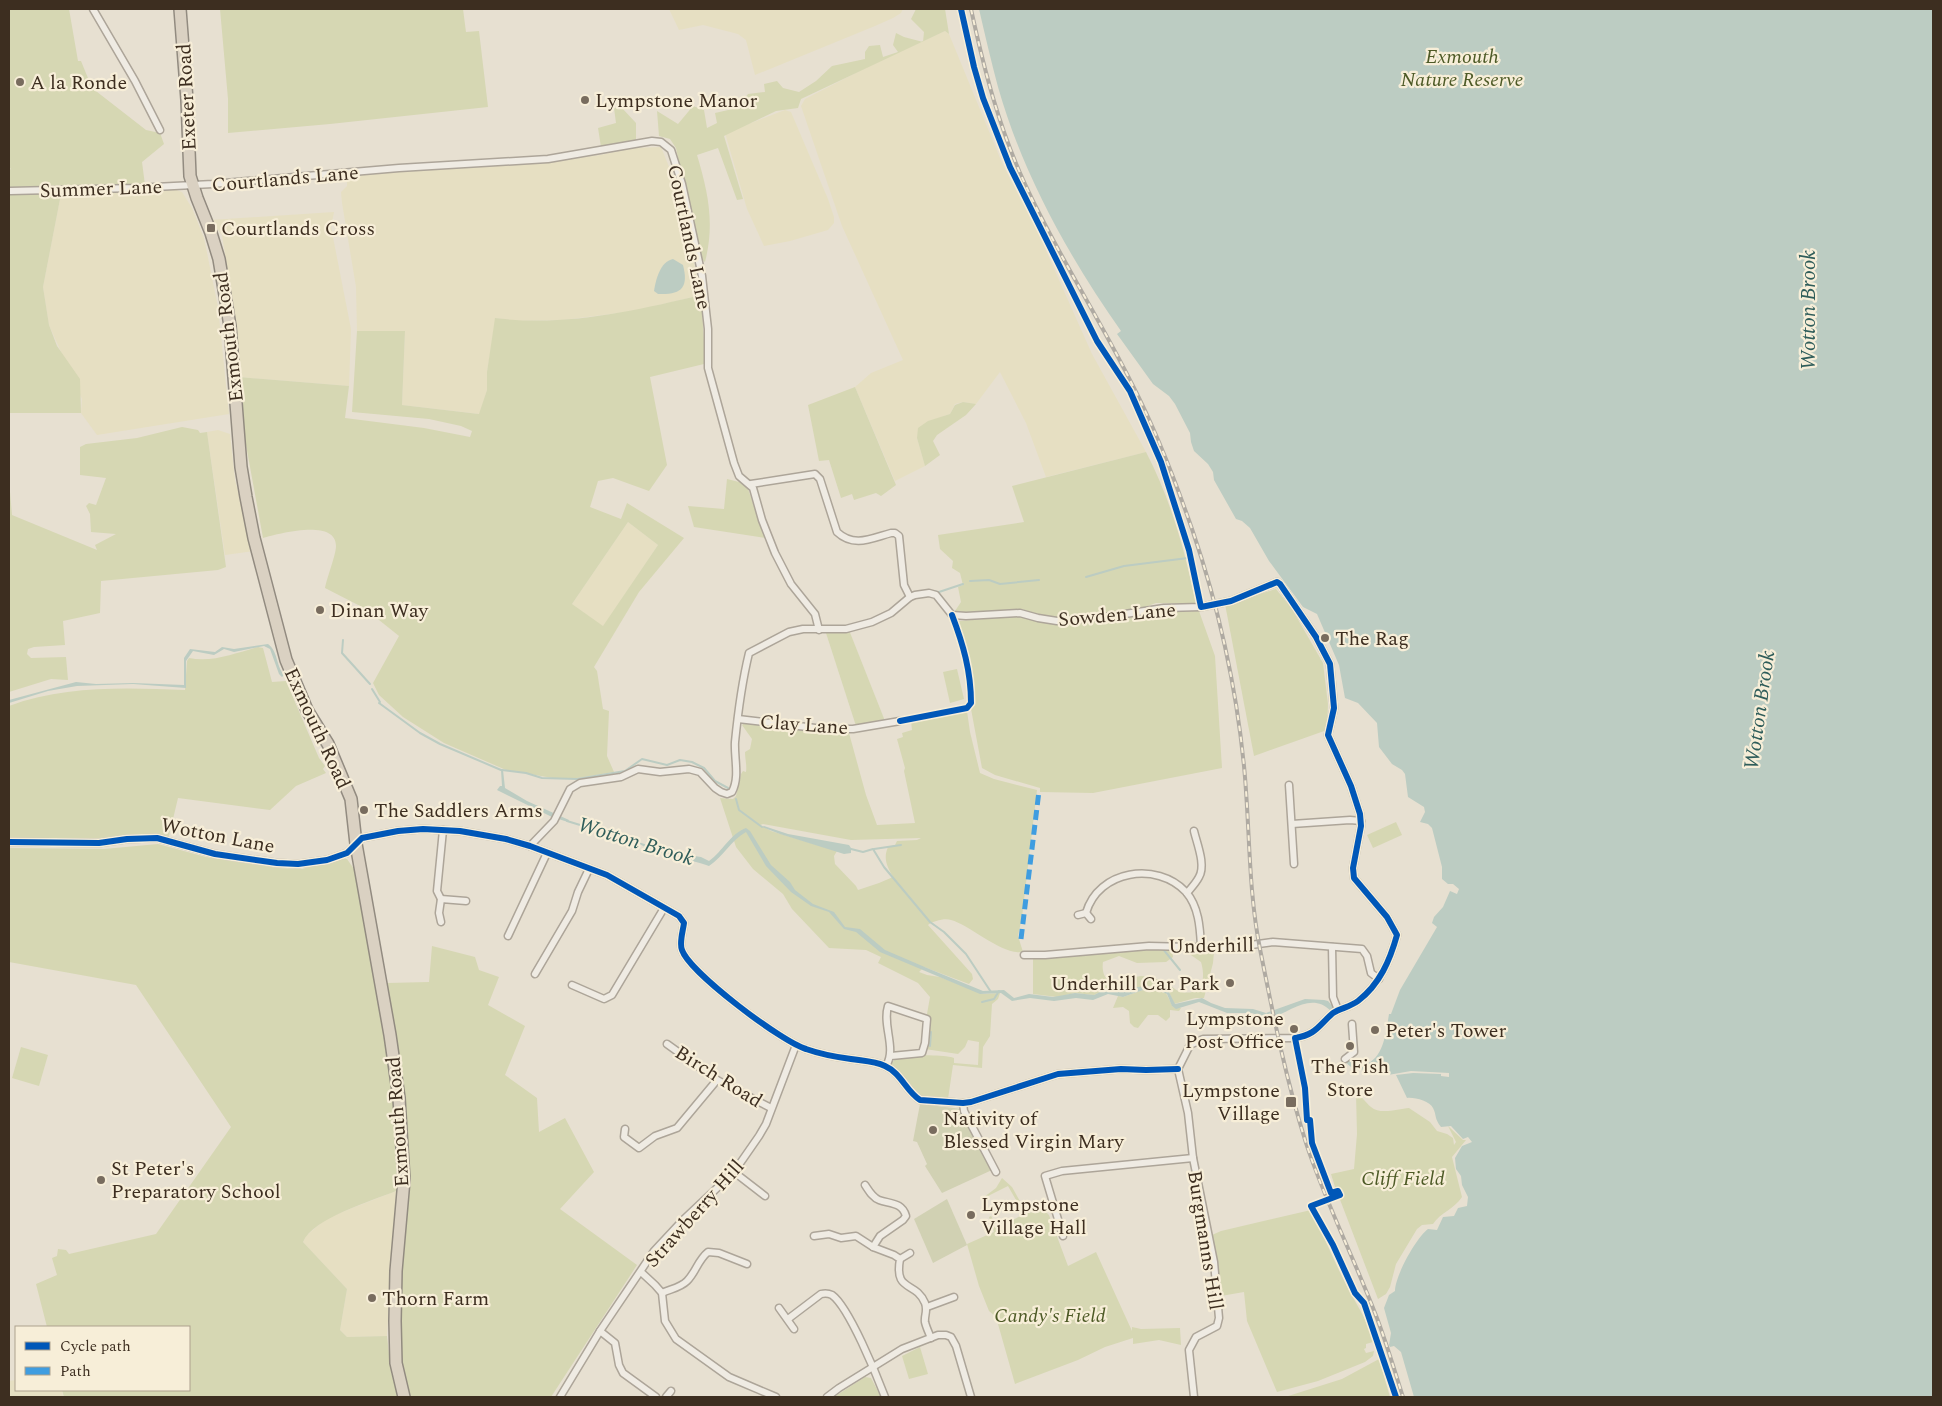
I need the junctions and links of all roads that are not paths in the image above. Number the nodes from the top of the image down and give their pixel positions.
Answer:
1 (93, 9) edge
2 (180, 9) edge
3 (160, 130) dead end
4 (193, 185) junction
5 (10, 191) edge
6 (751, 484) junction
7 (910, 597) junction
8 (819, 630) junction
9 (738, 719) junction
10 (900, 721) dead end
11 (1289, 785) dead end
12 (1361, 821) junction
13 (1292, 824) junction
14 (443, 830) junction
15 (1194, 831) dead end
16 (9, 842) edge
17 (356, 844) junction
18 (530, 846) junction
19 (547, 853) junction
20 (1294, 864) dead end
21 (589, 869) junction
22 (1187, 893) junction
23 (441, 898) junction
24 (466, 901) dead end
25 (664, 908) junction
26 (1086, 913) junction
27 (1078, 915) dead end
28 (1090, 919) dead end
29 (441, 922) dead end
30 (508, 937) dead end
31 (1201, 946) junction
32 (1332, 947) junction
33 (1024, 954) dead end
34 (535, 974) dead end
35 (1379, 979) junction
36 (572, 985) dead end
37 (1338, 1010) junction
38 (1352, 1024) dead end
39 (668, 1044) dead end
40 (796, 1045) junction
41 (891, 1056) junction
42 (1348, 1058) dead end
43 (886, 1066) junction
44 (1178, 1068) junction
45 (717, 1080) junction
46 (963, 1103) junction
47 (771, 1108) junction
48 (625, 1129) dead end
49 (1192, 1158) junction
50 (734, 1172) junction
51 (996, 1172) dead end
52 (865, 1185) dead end
53 (765, 1196) dead end
54 (814, 1236) dead end
55 (1063, 1236) dead end
56 (873, 1247) junction
57 (910, 1253) dead end
58 (900, 1259) junction
59 (747, 1264) dead end
60 (641, 1272) junction
61 (662, 1293) junction
62 (954, 1297) dead end
63 (927, 1307) junction
64 (780, 1308) dead end
65 (788, 1319) junction
66 (794, 1329) dead end
67 (600, 1331) junction
68 (931, 1338) junction
69 (873, 1368) junction
70 (671, 1391) dead end
71 (404, 1397) edge
72 (560, 1397) edge
73 (656, 1397) edge
74 (666, 1397) edge
75 (776, 1397) edge
76 (827, 1397) edge
77 (885, 1397) edge
78 (971, 1397) edge
79 (1194, 1397) edge

1 - 3 street
2 - 4 highway, Exeter Road
4 - 5 street, Summer Lane
4 - 6 street, Courtlands Lane
4 - 17 highway, Exmouth Road
6 - 7 street
6 - 8 street, Courtlands Lane
7 - 8 street
7 - 12 street, Sowden Lane
8 - 9 street
9 - 10 street, Clay Lane
9 - 18 street
11 - 13 street
12 - 13 street
12 - 35 street, Sowden Lane
13 - 20 street
14 - 17 street, Wotton Lane
14 - 18 street, Wotton Lane
14 - 23 street
15 - 22 street
16 - 17 street, Wotton Lane
17 - 71 highway, Exmouth Road
18 - 19 street, Wotton Lane
19 - 21 street, Wotton Lane
19 - 30 street
21 - 25 street, Wotton Lane
21 - 34 street
22 - 26 street
22 - 31 street
23 - 24 street
23 - 29 street
25 - 36 street
25 - 40 street, Wotton Lane
26 - 27 street
26 - 28 street
31 - 32 street, Underhill
31 - 33 street, Underhill
32 - 35 street, Underhill
32 - 37 street
35 - 37 street
37 - 44 street
38 - 42 street
39 - 45 street, Birch Road
40 - 43 street
40 - 47 street, Strawberry Hill
41 - 41 street
41 - 43 street
43 - 46 street
44 - 46 street
44 - 49 street, Burgmanns Hill
45 - 47 street, Birch Road
45 - 48 street
46 - 51 street
47 - 50 street, Strawberry Hill
49 - 55 street
49 - 79 street, Burgmanns Hill
50 - 53 street
50 - 60 street, Strawberry Hill
52 - 56 street
54 - 56 street
56 - 58 street
57 - 58 street
58 - 63 street
59 - 61 street
60 - 61 street
60 - 67 street, Strawberry Hill
61 - 75 street
62 - 63 street
63 - 68 street
64 - 65 street
65 - 66 street
65 - 69 street
67 - 72 street, Strawberry Hill
67 - 73 street
68 - 69 street
68 - 78 street
69 - 76 street
69 - 77 street
70 - 74 street

